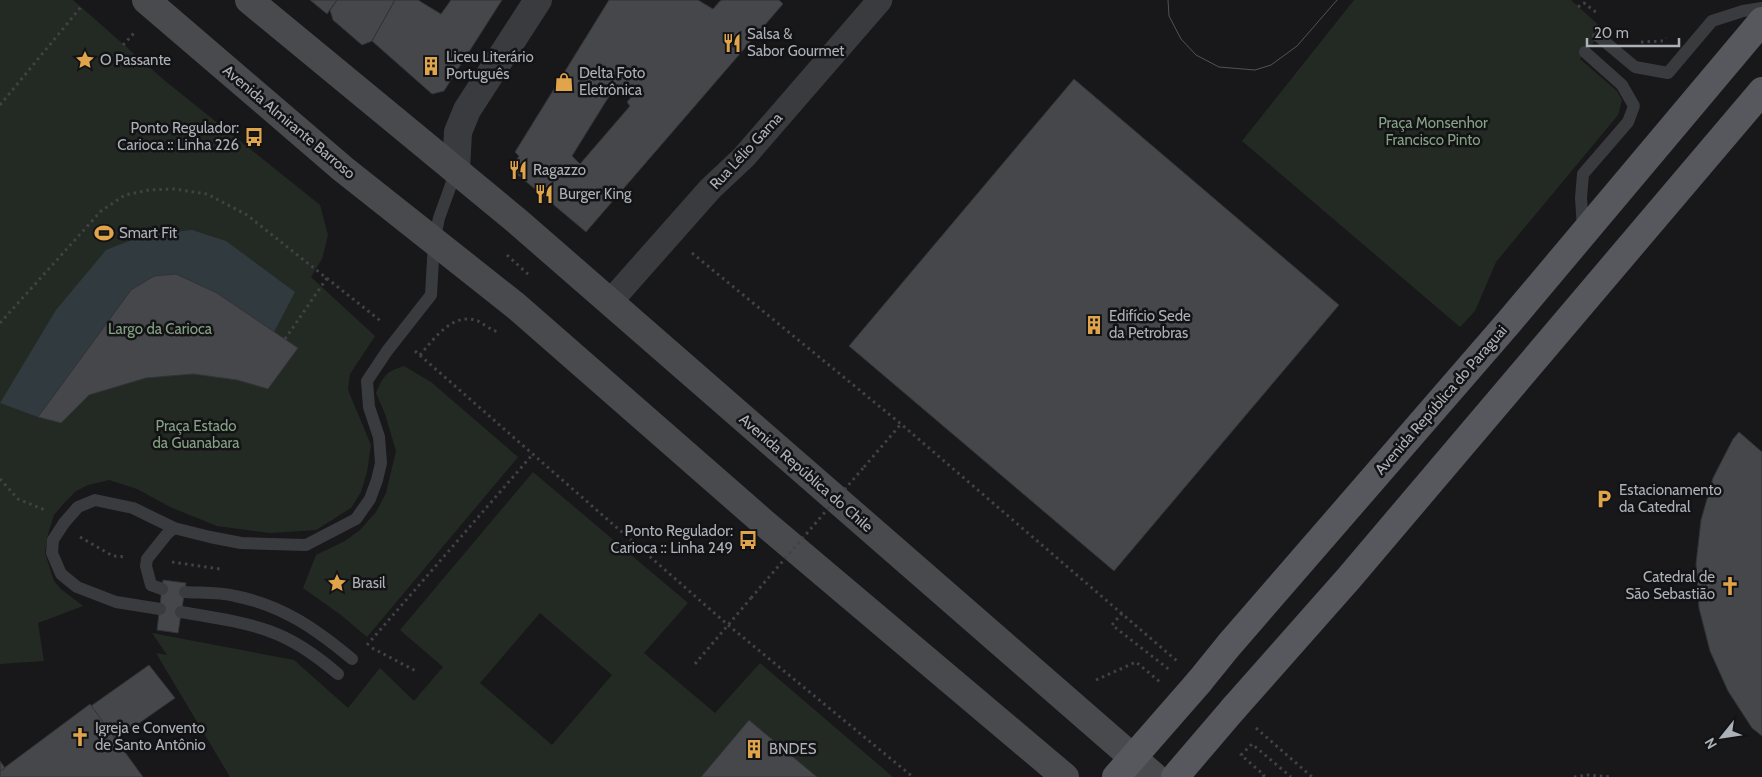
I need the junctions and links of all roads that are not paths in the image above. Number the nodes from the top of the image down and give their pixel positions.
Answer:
1 (146, 0) edge
2 (249, 0) edge
3 (538, 0) edge
4 (874, 2) edge
5 (1762, 8) edge
6 (1762, 21) edge
7 (1598, 36) dead end
8 (1585, 52) dead end
9 (1761, 93) edge
10 (456, 171) junction
11 (1583, 233) junction
12 (434, 242) junction
13 (610, 302) junction
14 (174, 528) junction
15 (162, 589) dead end
16 (185, 592) dead end
17 (160, 609) dead end
18 (181, 612) dead end
19 (352, 659) dead end
20 (338, 674) dead end
21 (1065, 777) edge
22 (1116, 777) edge
23 (1155, 777) edge
24 (1175, 777) edge

1 - 12 main road, Avenida Almirante Barroso
2 - 10 main road
3 - 10 street
4 - 13 street, Rua Lélio Gama
5 - 7 lane
6 - 11 main road, Avenida República do Paraguai
8 - 11 lane
9 - 24 main road, bridge
10 - 12 lane
10 - 13 main road, Avenida República do Chile
11 - 22 main road, Avenida República do Paraguai, bridge
12 - 14 lane
12 - 21 main road
13 - 23 main road, Avenida República do Chile
14 - 15 lane
14 - 17 lane
16 - 19 lane
18 - 20 lane

